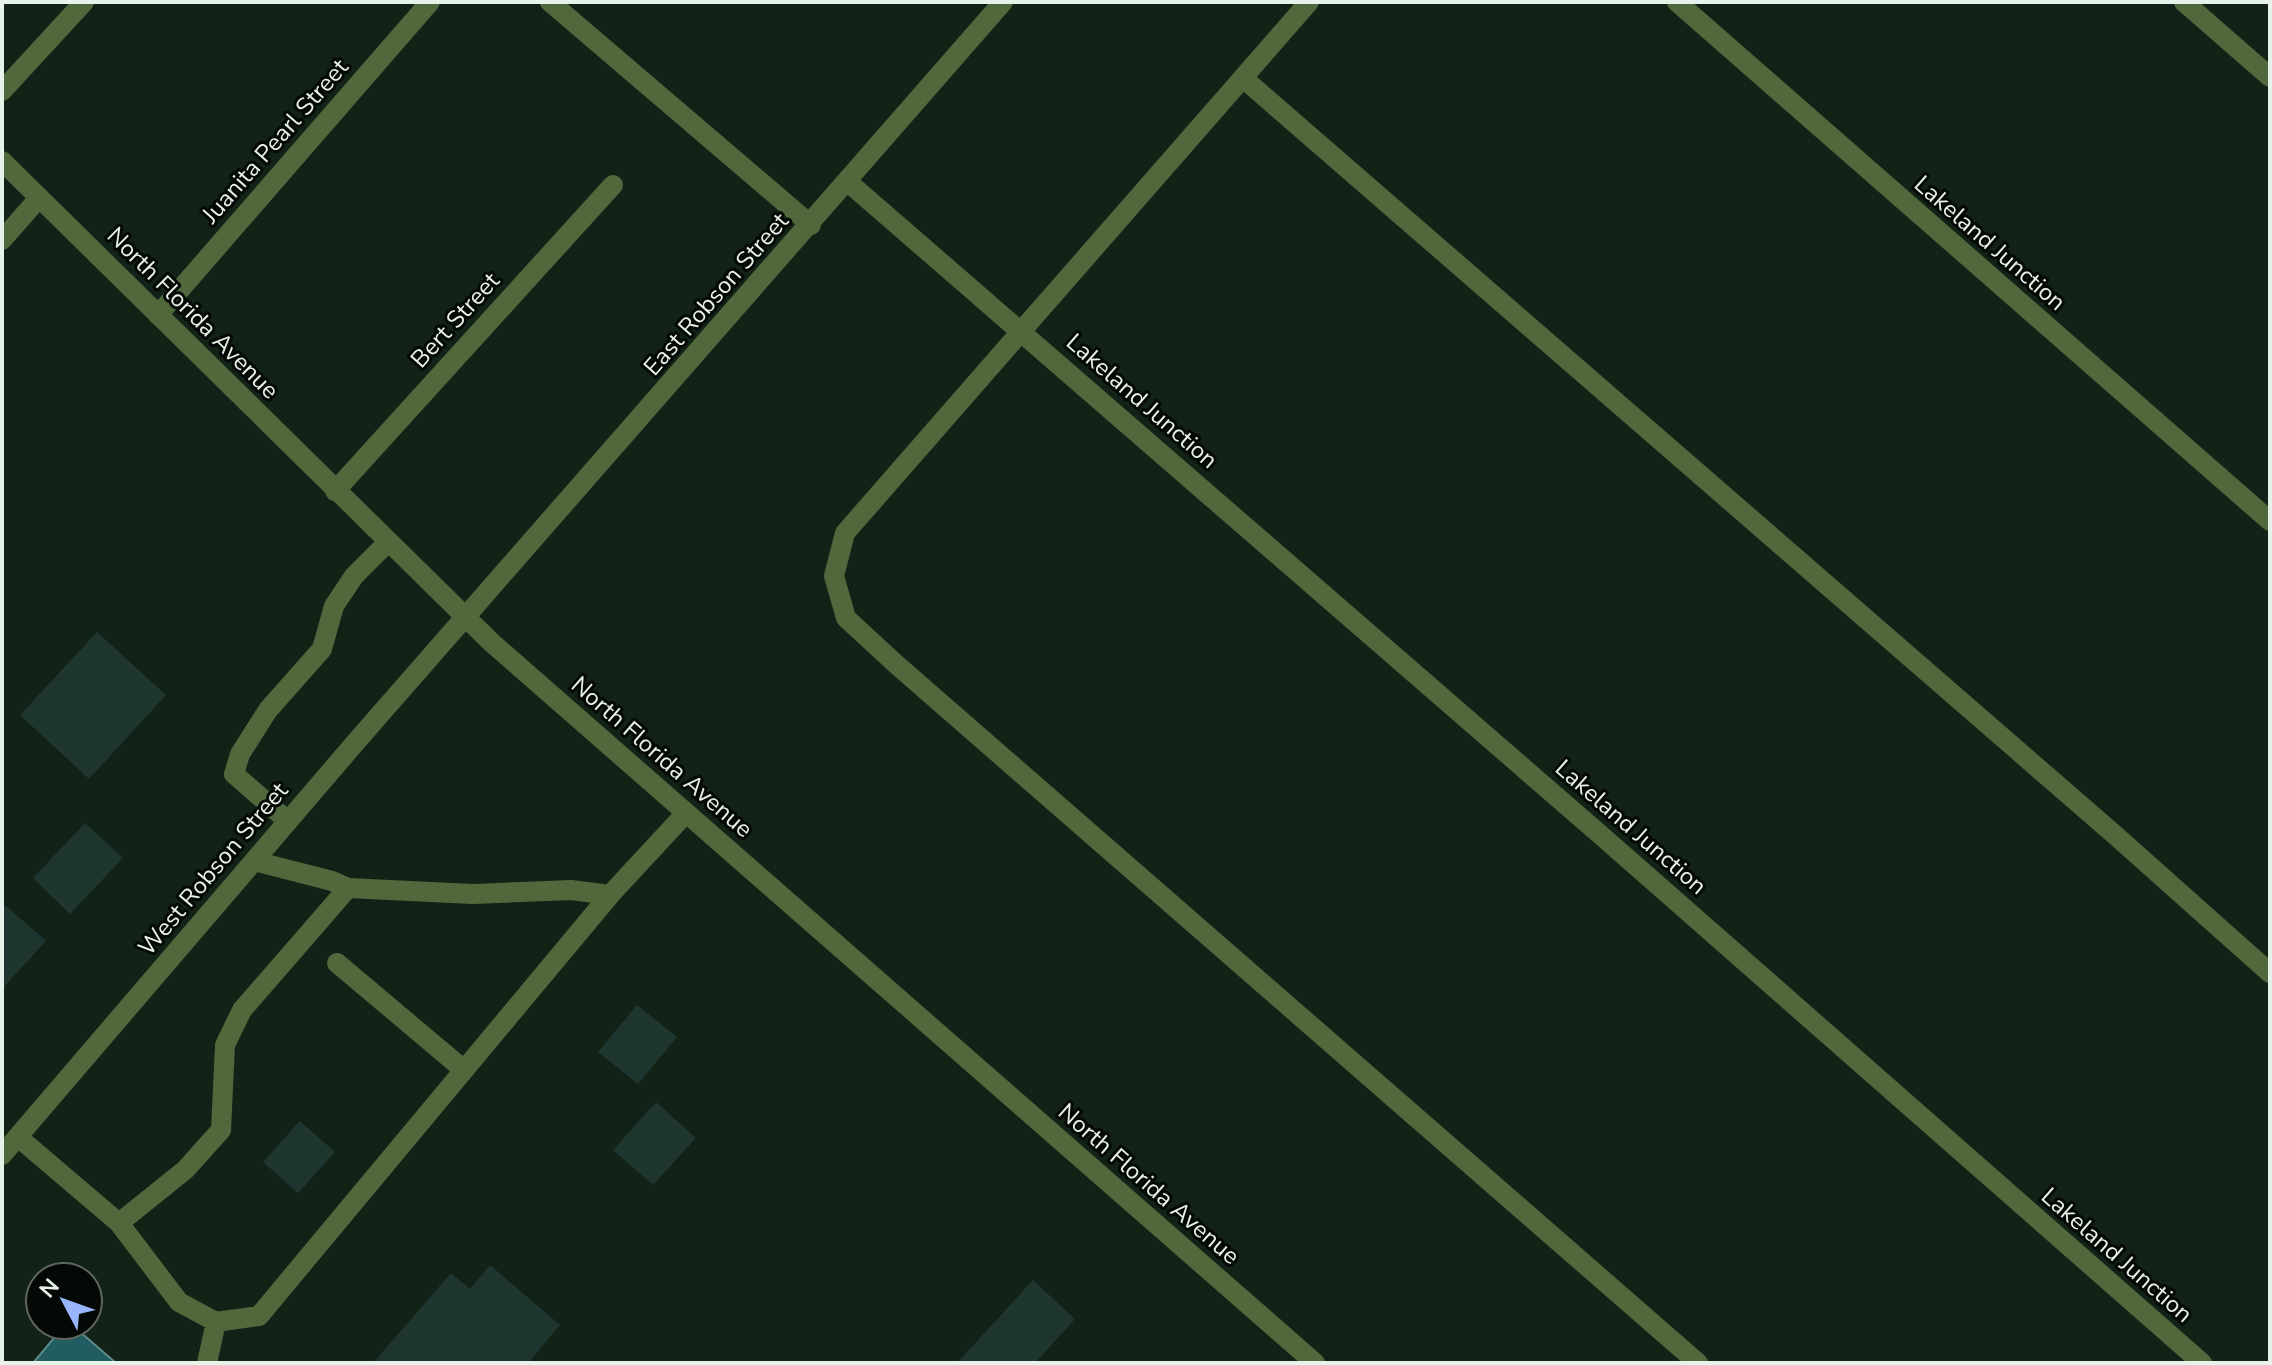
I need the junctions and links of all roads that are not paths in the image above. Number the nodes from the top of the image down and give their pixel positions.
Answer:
1 (84, 2) edge
2 (430, 2) edge
3 (550, 2) edge
4 (1003, 2) edge
5 (1309, 2) edge
6 (1677, 2) edge
7 (2184, 2) edge
8 (2270, 77) edge
9 (1243, 78) junction
10 (2, 91) edge
11 (2, 161) edge
12 (848, 182) junction
13 (613, 185) dead end
14 (39, 198) junction
15 (811, 225) junction
16 (2, 240) edge
17 (158, 315) junction
18 (1023, 332) junction
19 (335, 491) junction
20 (2270, 521) edge
21 (388, 542) junction
22 (466, 618) junction
23 (686, 813) junction
24 (288, 821) junction
25 (254, 861) junction
26 (348, 888) junction
27 (610, 895) junction
28 (337, 963) dead end
29 (2270, 973) edge
30 (464, 1070) junction
31 (18, 1137) junction
32 (2, 1155) edge
33 (119, 1223) junction
34 (216, 1322) junction
35 (207, 1363) edge
36 (1315, 1363) edge
37 (1698, 1363) edge
38 (2202, 1363) edge

1 - 10 street
2 - 17 street, Juanita Pearl Street
3 - 15 street
4 - 12 street, East Robson Street
5 - 9 street
6 - 20 street, Lakeland Junction
7 - 8 street
9 - 18 street
9 - 29 street
11 - 14 street, North Florida Avenue
12 - 15 street, East Robson Street
12 - 18 street, Lakeland Junction
13 - 19 street, Bert Street
14 - 16 street
14 - 17 street, North Florida Avenue
15 - 22 street, East Robson Street
17 - 19 street, North Florida Avenue
18 - 37 street
18 - 38 street, Lakeland Junction
19 - 21 street, North Florida Avenue
21 - 22 street, North Florida Avenue
21 - 24 street
22 - 23 street, North Florida Avenue
22 - 24 street, West Robson Street
23 - 27 street
23 - 36 street, North Florida Avenue
24 - 25 street, West Robson Street
25 - 26 street
25 - 31 street, West Robson Street
26 - 27 street
26 - 33 street
27 - 30 street
28 - 30 street
30 - 34 street
31 - 32 street, West Robson Street
31 - 33 street
33 - 34 street
34 - 35 street

